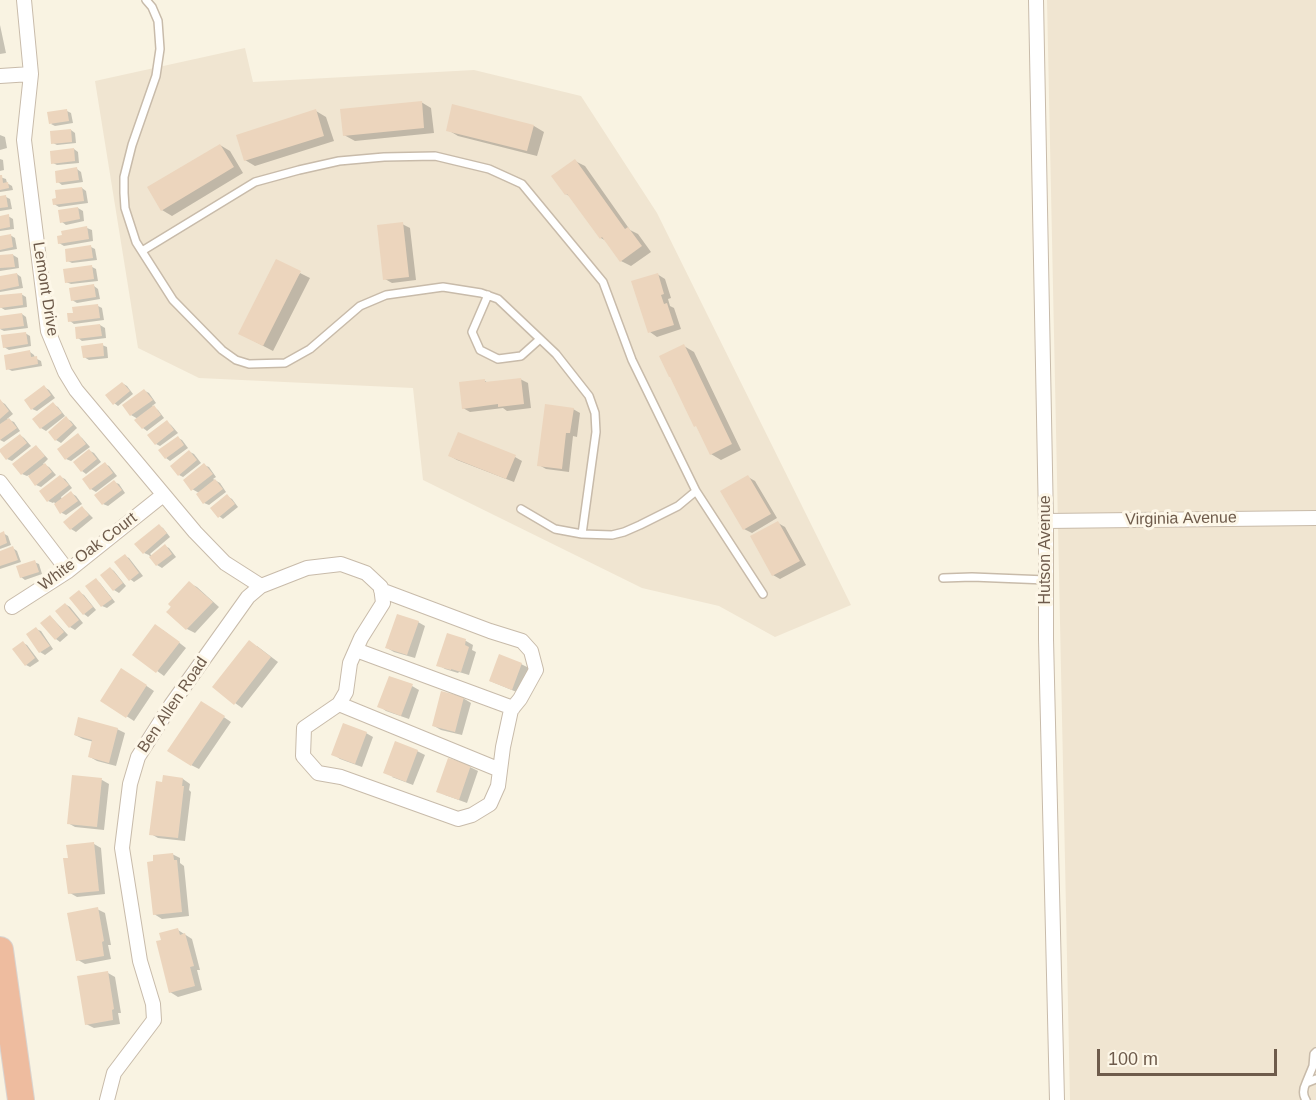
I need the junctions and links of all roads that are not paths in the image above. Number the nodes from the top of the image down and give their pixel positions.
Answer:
1 (24, 0) edge
2 (146, 0) edge
3 (1036, 0) edge
4 (31, 74) junction
5 (0, 76) edge
6 (142, 251) junction
7 (488, 295) junction
8 (540, 339) junction
9 (0, 482) edge
10 (696, 491) junction
11 (163, 495) junction
12 (521, 509) dead end
13 (1316, 518) edge
14 (1046, 521) junction
15 (582, 534) junction
16 (68, 571) junction
17 (943, 578) dead end
18 (1046, 580) junction
19 (261, 586) junction
20 (381, 590) junction
21 (762, 594) dead end
22 (12, 607) dead end
23 (356, 650) junction
24 (339, 704) junction
25 (513, 708) junction
26 (500, 770) junction
27 (0, 950) edge
28 (1316, 1052) edge
29 (1313, 1072) edge
30 (1316, 1079) edge
31 (1306, 1083) junction
32 (21, 1100) edge
33 (107, 1100) edge
34 (1058, 1100) edge
35 (1306, 1100) edge

1 - 4 street, Lemont Drive
2 - 6 lane
3 - 14 street, Hutson Avenue
4 - 5 street
4 - 11 street, Lemont Drive
6 - 7 lane
6 - 10 lane
7 - 8 lane
7 - 8 lane
8 - 15 lane
9 - 16 street
10 - 15 lane
10 - 21 lane
11 - 16 street, White Oak Court
11 - 19 street, Lemont Drive
12 - 15 lane
13 - 14 street, Virginia Avenue
14 - 18 street, Hutson Avenue
16 - 22 street, White Oak Court
17 - 18 lane
18 - 34 street, Hutson Avenue
19 - 20 street, Ben Allen Road
19 - 33 street, Ben Allen Road
20 - 23 street
20 - 25 street
23 - 24 street
23 - 25 street
24 - 26 street
24 - 26 street
25 - 26 street
27 - 32 highway
28 - 29 lane
29 - 31 lane
30 - 31 lane
31 - 35 lane

